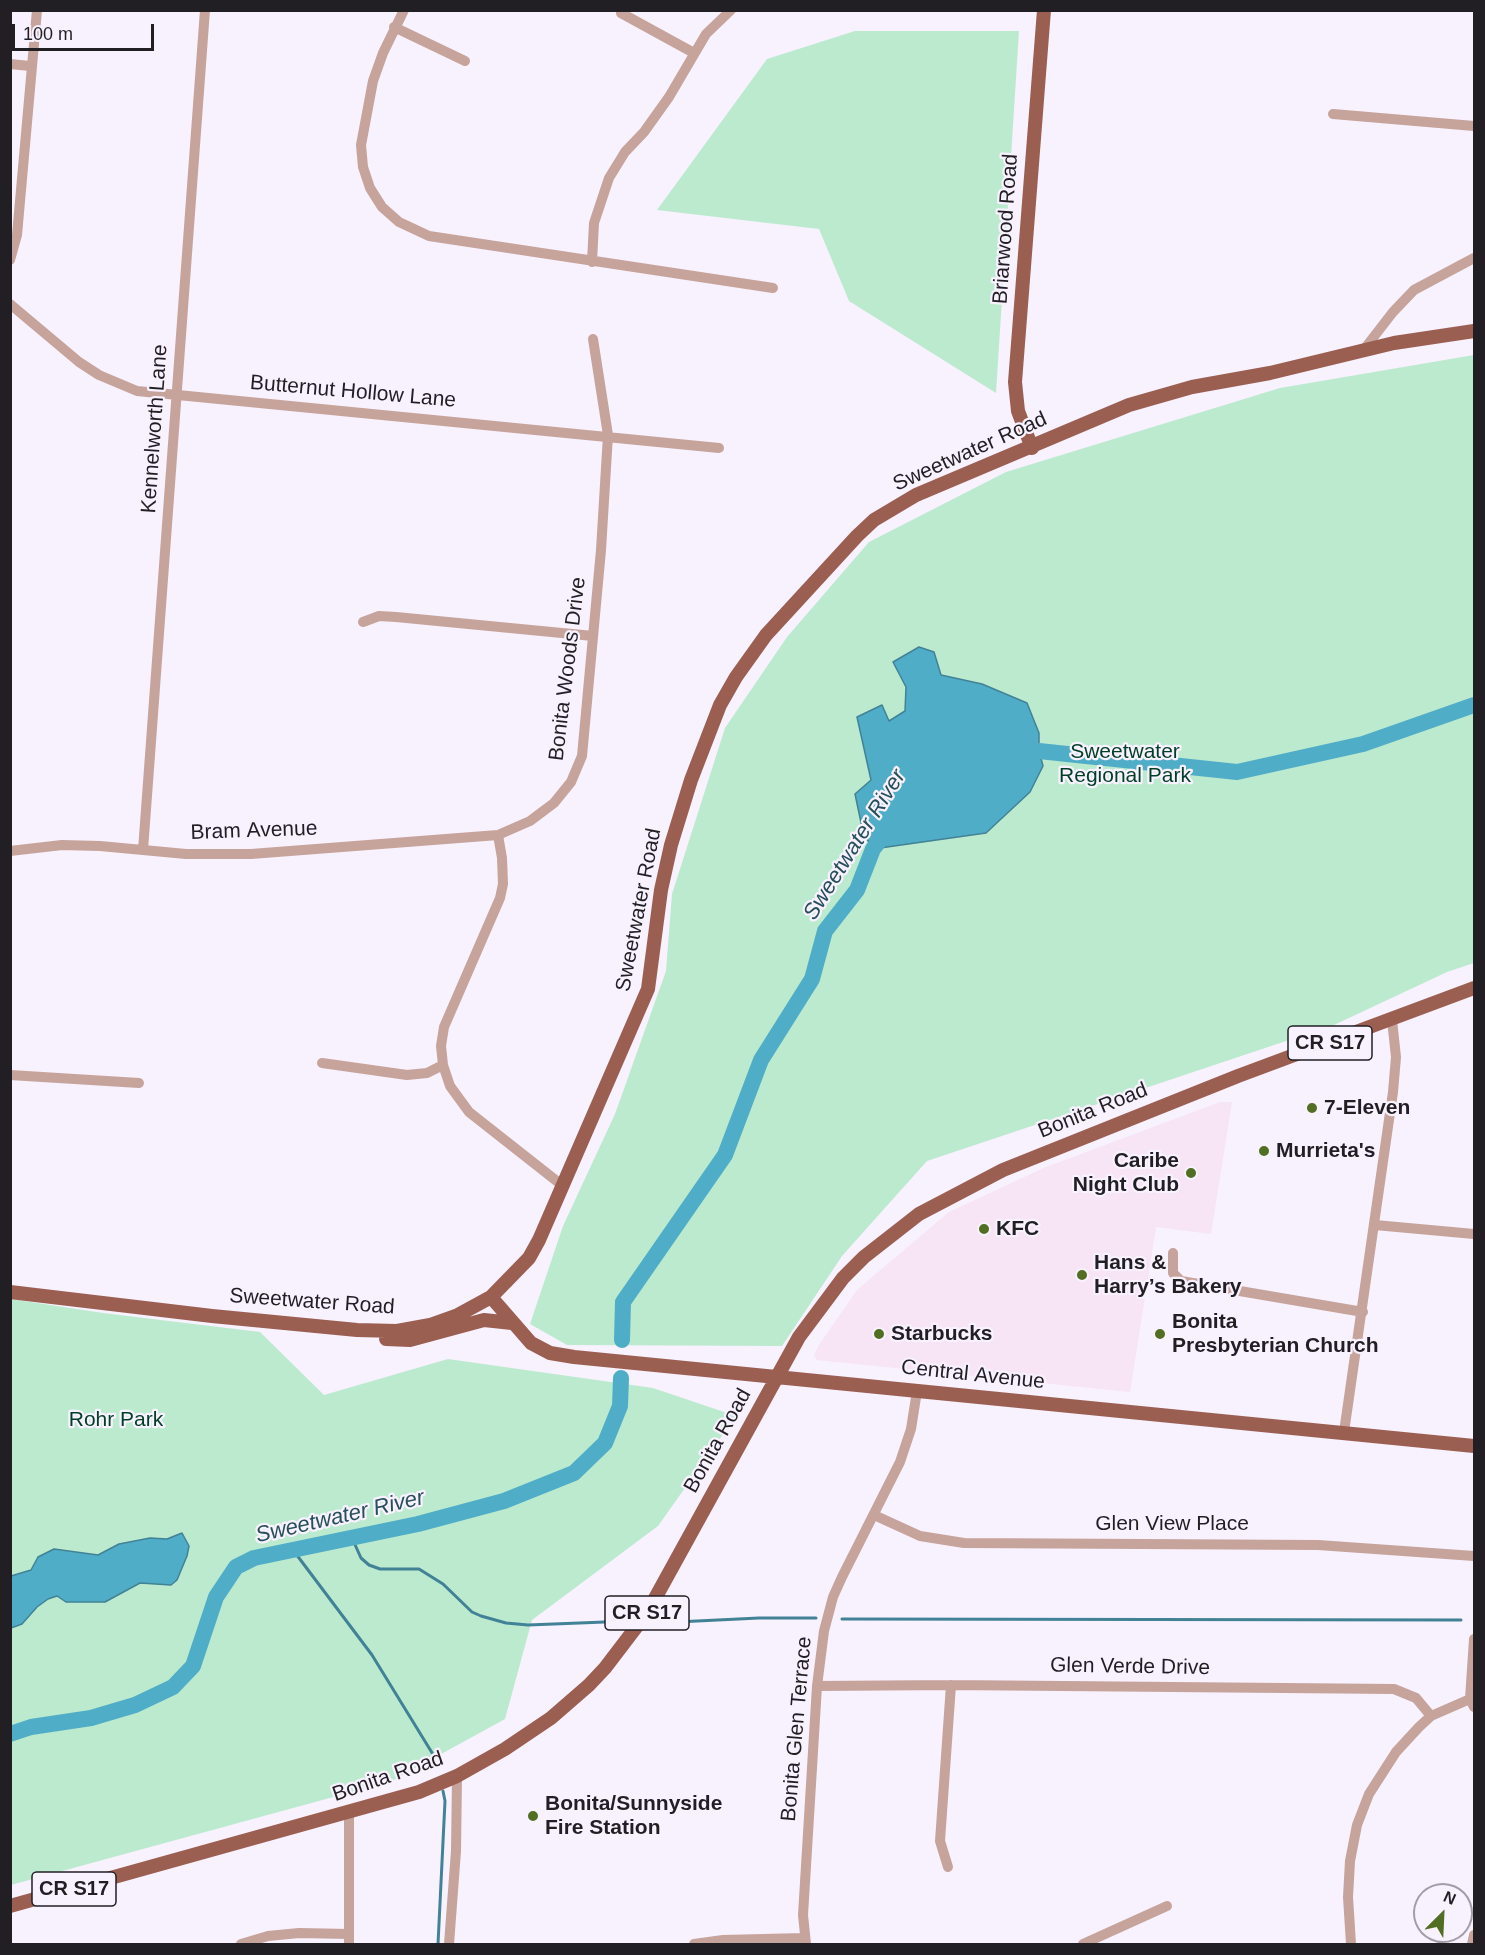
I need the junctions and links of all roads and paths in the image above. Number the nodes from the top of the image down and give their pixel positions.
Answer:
1 (37, 10) edge
2 (205, 10) edge
3 (404, 10) edge
4 (731, 10) edge
5 (1044, 10) edge
6 (621, 13) dead end
7 (394, 27) junction
8 (694, 53) junction
9 (465, 61) dead end
10 (10, 64) edge
11 (30, 66) junction
12 (1333, 114) dead end
13 (1474, 126) edge
14 (1474, 258) edge
15 (10, 260) edge
16 (592, 262) junction
17 (773, 288) dead end
18 (10, 304) edge
19 (1474, 331) edge
20 (593, 339) dead end
21 (1362, 352) junction
22 (177, 396) junction
23 (608, 435) junction
24 (719, 448) dead end
25 (1032, 448) junction
26 (363, 622) dead end
27 (593, 636) junction
28 (498, 835) junction
29 (142, 850) junction
30 (10, 851) edge
31 (1474, 988) edge
32 (1392, 1020) junction
33 (322, 1063) dead end
34 (443, 1065) junction
35 (10, 1075) edge
36 (139, 1083) dead end
37 (563, 1186) junction
38 (1375, 1225) junction
39 (1474, 1234) edge
40 (1173, 1253) dead end
41 (10, 1292) edge
42 (490, 1297) junction
43 (1362, 1312) junction
44 (512, 1323) junction
45 (357, 1330) junction
46 (779, 1375) junction
47 (917, 1391) junction
48 (1344, 1432) junction
49 (1474, 1446) edge
50 (874, 1515) junction
51 (1474, 1556) edge
52 (1474, 1639) edge
53 (951, 1685) junction
54 (817, 1686) junction
55 (1472, 1703) edge
56 (1431, 1716) junction
57 (457, 1776) junction
58 (350, 1813) junction
59 (948, 1867) dead end
60 (10, 1906) edge
61 (1167, 1906) dead end
62 (1474, 1935) edge
63 (349, 1939) edge
64 (805, 1941) edge
65 (241, 1944) edge
66 (449, 1944) edge
67 (694, 1944) edge
68 (1083, 1944) edge
69 (1351, 1944) edge
70 (1472, 1944) edge

1 - 11 street
2 - 22 street, Kennelworth Lane
3 - 7 street
4 - 8 street
5 - 25 main road, Briarwood Road
6 - 8 street
7 - 9 street
7 - 16 street
8 - 16 street
10 - 11 street
11 - 15 street
12 - 13 street
14 - 21 street
16 - 17 street
18 - 22 street, Butternut Hollow Lane
19 - 21 main road, Sweetwater Road
20 - 23 street, Bonita Woods Drive
21 - 25 main road, Sweetwater Road
22 - 23 street, Butternut Hollow Lane
22 - 29 street, Kennelworth Lane
23 - 24 street, Butternut Hollow Lane
23 - 27 street, Bonita Woods Drive
25 - 37 main road, Sweetwater Road
26 - 27 street
27 - 28 street, Bonita Woods Drive
28 - 29 street, Bram Avenue
28 - 34 street
29 - 30 street, Bram Avenue
31 - 32 main road, Bonita Road / CR S17
32 - 38 street
32 - 46 main road, Bonita Road / CR S17
33 - 34 street
34 - 37 street
35 - 36 street
37 - 42 main road, Sweetwater Road
38 - 39 street
38 - 43 street
40 - 43 street
41 - 45 main road, Sweetwater Road
42 - 44 main road, Central Avenue
42 - 45 main road, Sweetwater Road
43 - 48 street
44 - 45 main road
44 - 46 main road, Central Avenue
46 - 47 main road, Central Avenue
46 - 57 main road, Bonita Road / CR S17
47 - 48 main road, Central Avenue
47 - 50 street, Bonita Glen Terrace
48 - 49 main road, Central Avenue
50 - 51 street, Glen View Place
50 - 54 street, Bonita Glen Terrace
52 - 55 street
53 - 54 street, Glen Verde Drive
53 - 56 street, Glen Verde Drive
53 - 59 street
54 - 64 street, Bonita Glen Terrace
55 - 56 street
56 - 69 street
57 - 58 main road, Bonita Road / CR S17
57 - 66 street
58 - 60 main road, Bonita Road / CR S17
58 - 63 street
61 - 68 street
62 - 70 street
63 - 65 street
64 - 67 street

